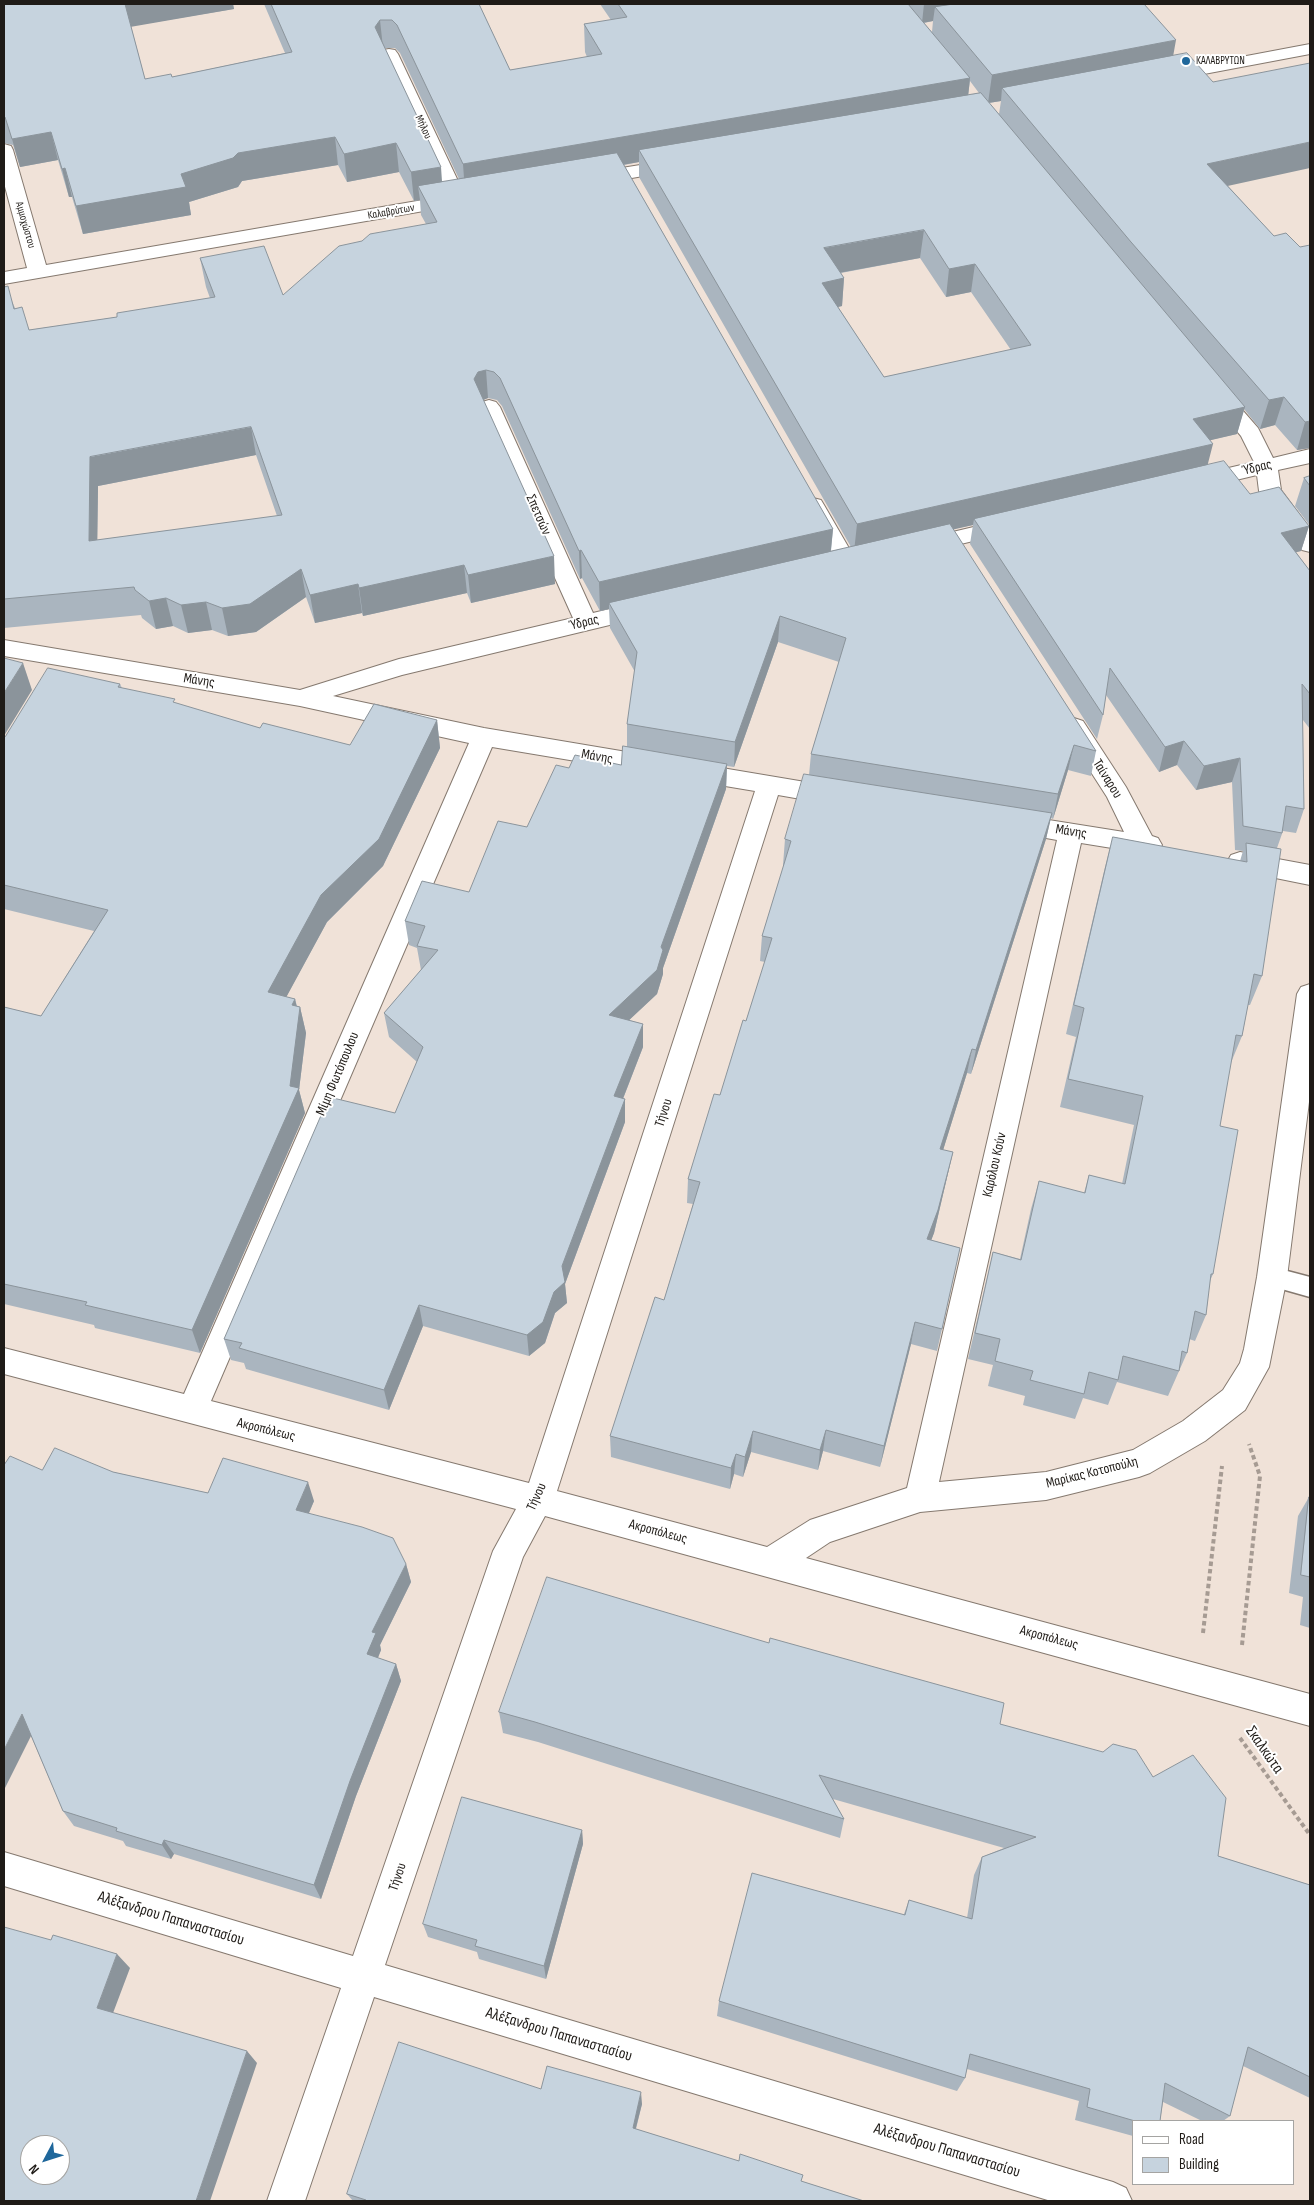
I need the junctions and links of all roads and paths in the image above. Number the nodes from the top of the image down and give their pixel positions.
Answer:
1 (1310, 49) edge
2 (389, 54) edge
3 (1154, 79) edge
4 (4, 150) edge
5 (692, 162) edge
6 (575, 182) edge
7 (477, 197) edge
8 (457, 200) junction
9 (38, 271) junction
10 (4, 278) edge
11 (1206, 381) edge
12 (489, 407) edge
13 (1310, 456) edge
14 (1267, 466) junction
15 (802, 485) edge
16 (1181, 486) edge
17 (1029, 521) edge
18 (1310, 545) edge
19 (905, 550) edge
20 (846, 562) edge
21 (663, 605) edge
22 (586, 622) junction
23 (4, 648) edge
24 (300, 698) junction
25 (1064, 711) edge
26 (484, 738) junction
27 (769, 786) junction
28 (856, 799) edge
29 (993, 820) edge
30 (1071, 832) junction
31 (1143, 844) junction
32 (1173, 850) edge
33 (1222, 859) edge
34 (1310, 875) edge
35 (1310, 994) edge
36 (1272, 1277) junction
37 (1310, 1287) edge
38 (4, 1361) edge
39 (192, 1410) junction
40 (1221, 1471) dead end
41 (1260, 1476) dead end
42 (920, 1498) junction
43 (538, 1500) junction
44 (770, 1562) junction
45 (1198, 1679) junction
46 (1237, 1690) junction
47 (1310, 1710) edge
48 (1310, 1835) edge
49 (4, 1869) edge
50 (364, 1976) junction
51 (286, 2201) edge
52 (1113, 2201) edge

1 - 3 street
2 - 8 street, Μήλου
4 - 9 street, Αμμοχώστου
5 - 6 street
7 - 8 street, Καλαβρύτων
8 - 9 street, Καλαβρύτων
9 - 10 street, Καλαβρύτων
11 - 14 street
12 - 22 street, Σπετσών
13 - 14 street, Ύδρας
14 - 16 street, Ύδρας
14 - 18 street
15 - 20 street
17 - 19 street
21 - 22 street, Ύδρας
22 - 24 street, Ύδρας
23 - 24 street, Μάνης
24 - 26 street, Μάνης
25 - 31 street, Ταίναρου
26 - 27 street, Μάνης
26 - 39 street, Μίμη Φωτόπουλου
27 - 28 street, Μάνης
27 - 43 street, Τήνου
29 - 30 street, Μάνης
30 - 31 street, Μάνης
30 - 42 street, Καρόλου Κούν
31 - 32 street, Μάνης
33 - 34 street
35 - 36 street, Μαρίκας Κοτοπούλη
36 - 37 lane
36 - 42 street, Μαρίκας Κοτοπούλη
38 - 39 street, Ακροπόλεως
39 - 43 street, Ακροπόλεως
40 - 45 path
41 - 46 path
42 - 44 street, Μαρίκας Κοτοπούλη
43 - 44 street, Ακροπόλεως
43 - 50 street, Τήνου
44 - 45 street, Ακροπόλεως
45 - 46 street, Ακροπόλεως
45 - 48 path, Σκαλκώτα
46 - 47 street, Ακροπόλεως
49 - 50 street, Αλέξανδρου Παπαναστασίου
50 - 51 street, Τήνου
50 - 52 street, Αλέξανδρου Παπαναστασίου

